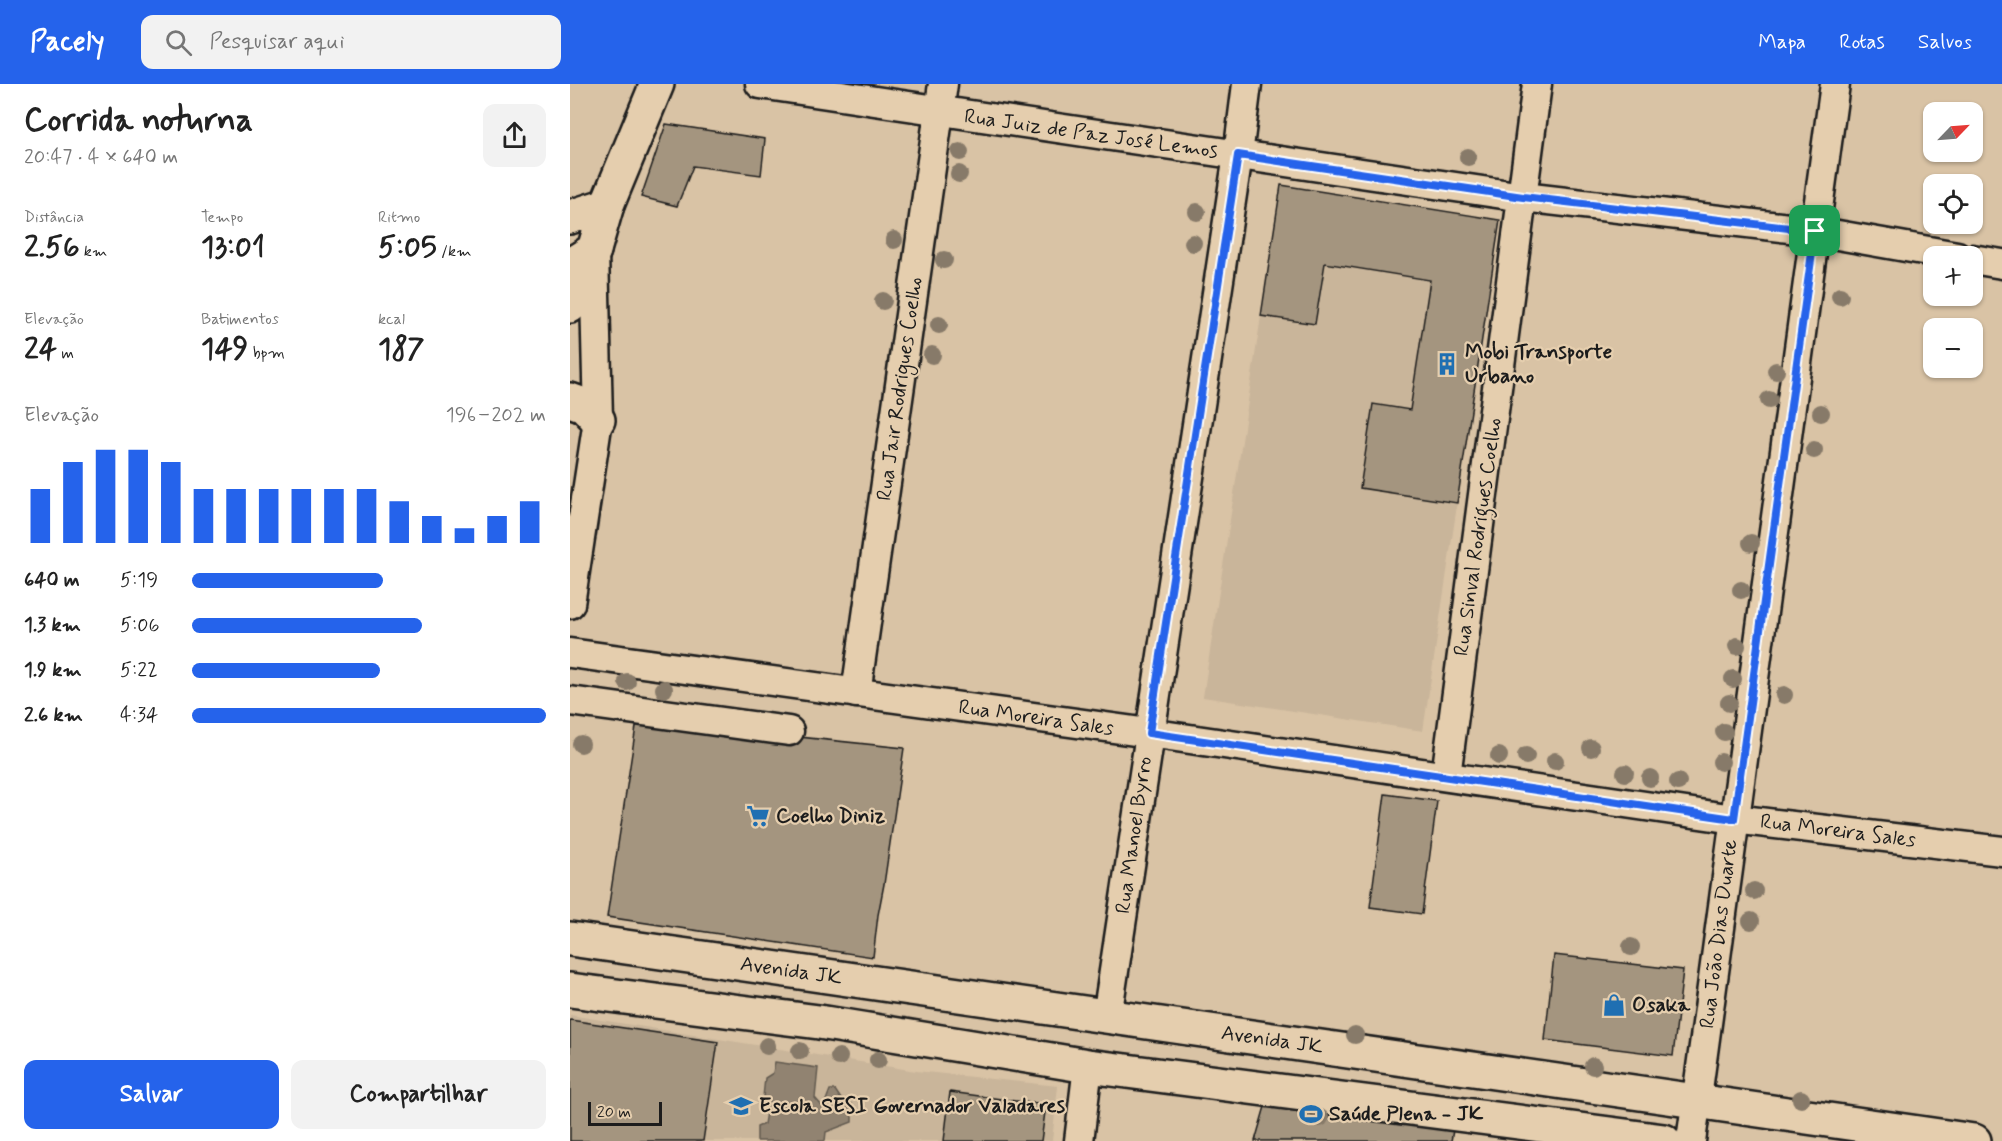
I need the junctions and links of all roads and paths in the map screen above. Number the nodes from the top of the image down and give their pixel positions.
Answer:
1 (657, 84) edge
2 (760, 84) edge
3 (1247, 84) edge
4 (1537, 84) edge
5 (1835, 84) edge
6 (941, 98) edge
7 (1238, 155) junction
8 (1523, 197) junction
9 (607, 205) junction
10 (570, 216) edge
11 (1815, 231) junction
12 (1923, 250) edge
13 (582, 257) edge
14 (1983, 261) edge
15 (2002, 264) edge
16 (570, 306) edge
17 (570, 400) edge
18 (598, 420) junction
19 (570, 604) edge
20 (570, 653) edge
21 (856, 693) junction
22 (570, 701) edge
23 (789, 731) dead end
24 (1149, 733) junction
25 (1446, 776) junction
26 (1734, 819) junction
27 (2002, 851) edge
28 (570, 939) edge
29 (570, 990) edge
30 (1107, 1017) junction
31 (1088, 1066) junction
32 (1698, 1100) junction
33 (1079, 1141) edge
34 (1664, 1141) edge
35 (1691, 1141) edge
36 (1974, 1141) edge

1 - 9 main road
2 - 6 street, Rua Juiz de Paz José Lemos
3 - 7 street, Rua Manoel Byrro
4 - 8 street, Rua Sinval Rodrigues Coelho
5 - 11 street, Rua João Dias Duarte
6 - 7 street, Rua Juiz de Paz José Lemos
6 - 21 street, Rua Jair Rodrigues Coelho
7 - 8 street, Rua Juiz de Paz José Lemos
7 - 24 street, Rua Manoel Byrro
8 - 11 street, Rua Juiz de Paz José Lemos
8 - 25 street, Rua Sinval Rodrigues Coelho
9 - 10 main road
9 - 13 main road
11 - 12 street, Rua Juiz de Paz José Lemos
11 - 26 street, Rua João Dias Duarte
13 - 16 main road
13 - 18 street
14 - 15 street
17 - 18 main road
18 - 19 street
20 - 21 street, Rua Moreira Sales
21 - 24 street, Rua Moreira Sales
22 - 23 street
24 - 25 street, Rua Moreira Sales
24 - 30 street, Rua Manoel Byrro
25 - 26 street, Rua Moreira Sales
26 - 27 street, Rua Moreira Sales
26 - 32 street, Rua João Dias Duarte
28 - 30 main road, Avenida JK
29 - 31 main road
30 - 32 main road, Avenida JK
31 - 33 street
31 - 34 main road
32 - 35 street, Rua João Dias Duarte
32 - 36 main road, Avenida JK

